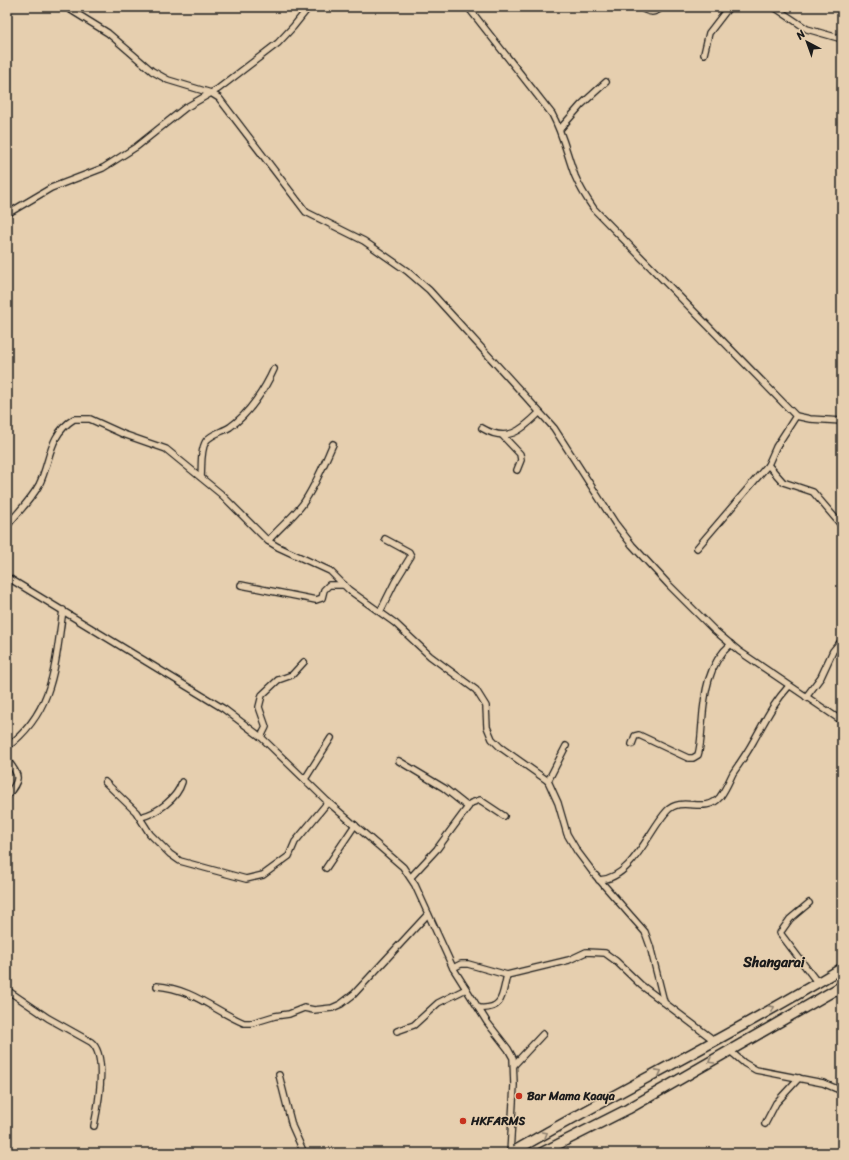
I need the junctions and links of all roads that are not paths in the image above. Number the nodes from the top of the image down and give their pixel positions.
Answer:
1 (66, 7) edge
2 (309, 7) edge
3 (468, 7) edge
4 (640, 7) edge
5 (662, 7) edge
6 (729, 7) edge
7 (774, 7) edge
8 (842, 39) edge
9 (704, 54) dead end
10 (606, 82) dead end
11 (211, 93) junction
12 (560, 129) junction
13 (7, 214) edge
14 (274, 369) dead end
15 (539, 413) junction
16 (796, 416) junction
17 (842, 421) edge
18 (482, 428) dead end
19 (503, 436) junction
20 (333, 444) dead end
21 (768, 465) junction
22 (517, 470) dead end
23 (201, 478) junction
24 (7, 526) edge
25 (842, 526) edge
26 (385, 539) dead end
27 (268, 541) junction
28 (697, 548) dead end
29 (7, 577) edge
30 (241, 585) dead end
31 (344, 585) junction
32 (63, 610) junction
33 (380, 612) junction
34 (842, 640) edge
35 (731, 644) junction
36 (304, 662) dead end
37 (789, 686) junction
38 (806, 697) junction
39 (842, 721) edge
40 (261, 737) junction
41 (331, 738) dead end
42 (632, 744) dead end
43 (566, 746) dead end
44 (7, 747) edge
45 (7, 760) edge
46 (399, 761) dead end
47 (305, 779) junction
48 (548, 781) junction
49 (105, 782) dead end
50 (182, 782) dead end
51 (7, 796) edge
52 (328, 802) junction
53 (468, 807) junction
54 (504, 816) dead end
55 (141, 817) junction
56 (355, 825) junction
57 (326, 868) dead end
58 (411, 877) junction
59 (599, 880) junction
60 (809, 903) dead end
61 (428, 914) junction
62 (453, 968) junction
63 (842, 968) edge
64 (507, 975) junction
65 (817, 982) junction
66 (157, 986) dead end
67 (842, 986) edge
68 (466, 989) junction
69 (7, 990) edge
70 (664, 1002) junction
71 (479, 1008) junction
72 (396, 1031) dead end
73 (543, 1034) dead end
74 (715, 1041) junction
75 (729, 1050) junction
76 (514, 1065) junction
77 (279, 1075) dead end
78 (799, 1078) junction
79 (842, 1092) edge
80 (620, 1093) junction
81 (628, 1109) junction
82 (585, 1110) junction
83 (765, 1124) dead end
84 (94, 1126) dead end
85 (593, 1126) junction
86 (304, 1153) edge
87 (510, 1153) edge
88 (545, 1153) edge

1 - 11 street
2 - 11 street
3 - 12 street
4 - 5 street
6 - 9 street
7 - 8 street
10 - 12 street
11 - 13 street
11 - 15 street
12 - 16 street
14 - 23 street
15 - 19 street
15 - 35 street
16 - 17 street
16 - 21 street
18 - 19 street
19 - 22 street
20 - 27 street
21 - 25 street
21 - 28 street
23 - 24 street
23 - 27 street
26 - 33 street
27 - 31 street
29 - 32 street
30 - 31 street
31 - 33 street
32 - 40 street
32 - 44 street
33 - 48 street
34 - 38 street
35 - 37 street
35 - 42 street
36 - 40 street
37 - 38 street
37 - 59 street
38 - 39 street
40 - 47 street
41 - 47 street
43 - 48 street
45 - 51 street
46 - 53 street
47 - 52 street
48 - 59 street
49 - 55 street
50 - 55 street
52 - 55 street
52 - 56 street
53 - 54 street
53 - 58 street
56 - 57 street
56 - 58 street
58 - 61 street
59 - 70 street
60 - 65 street
61 - 62 street
61 - 66 street
62 - 64 street
62 - 68 street
63 - 65 highway
64 - 70 street
64 - 71 street
74 -> 65 highway
67 - 75 highway
68 - 71 street
68 - 72 street
69 - 84 street
70 - 74 street
71 - 76 street
73 - 76 street
80 -> 74 highway
75 - 78 street
75 -> 81 highway
76 - 87 street
77 - 86 street
78 - 79 street
78 - 83 street
80 - 81 highway
80 - 82 highway
81 - 85 highway
82 - 85 highway
87 -> 82 highway
85 - 88 highway

